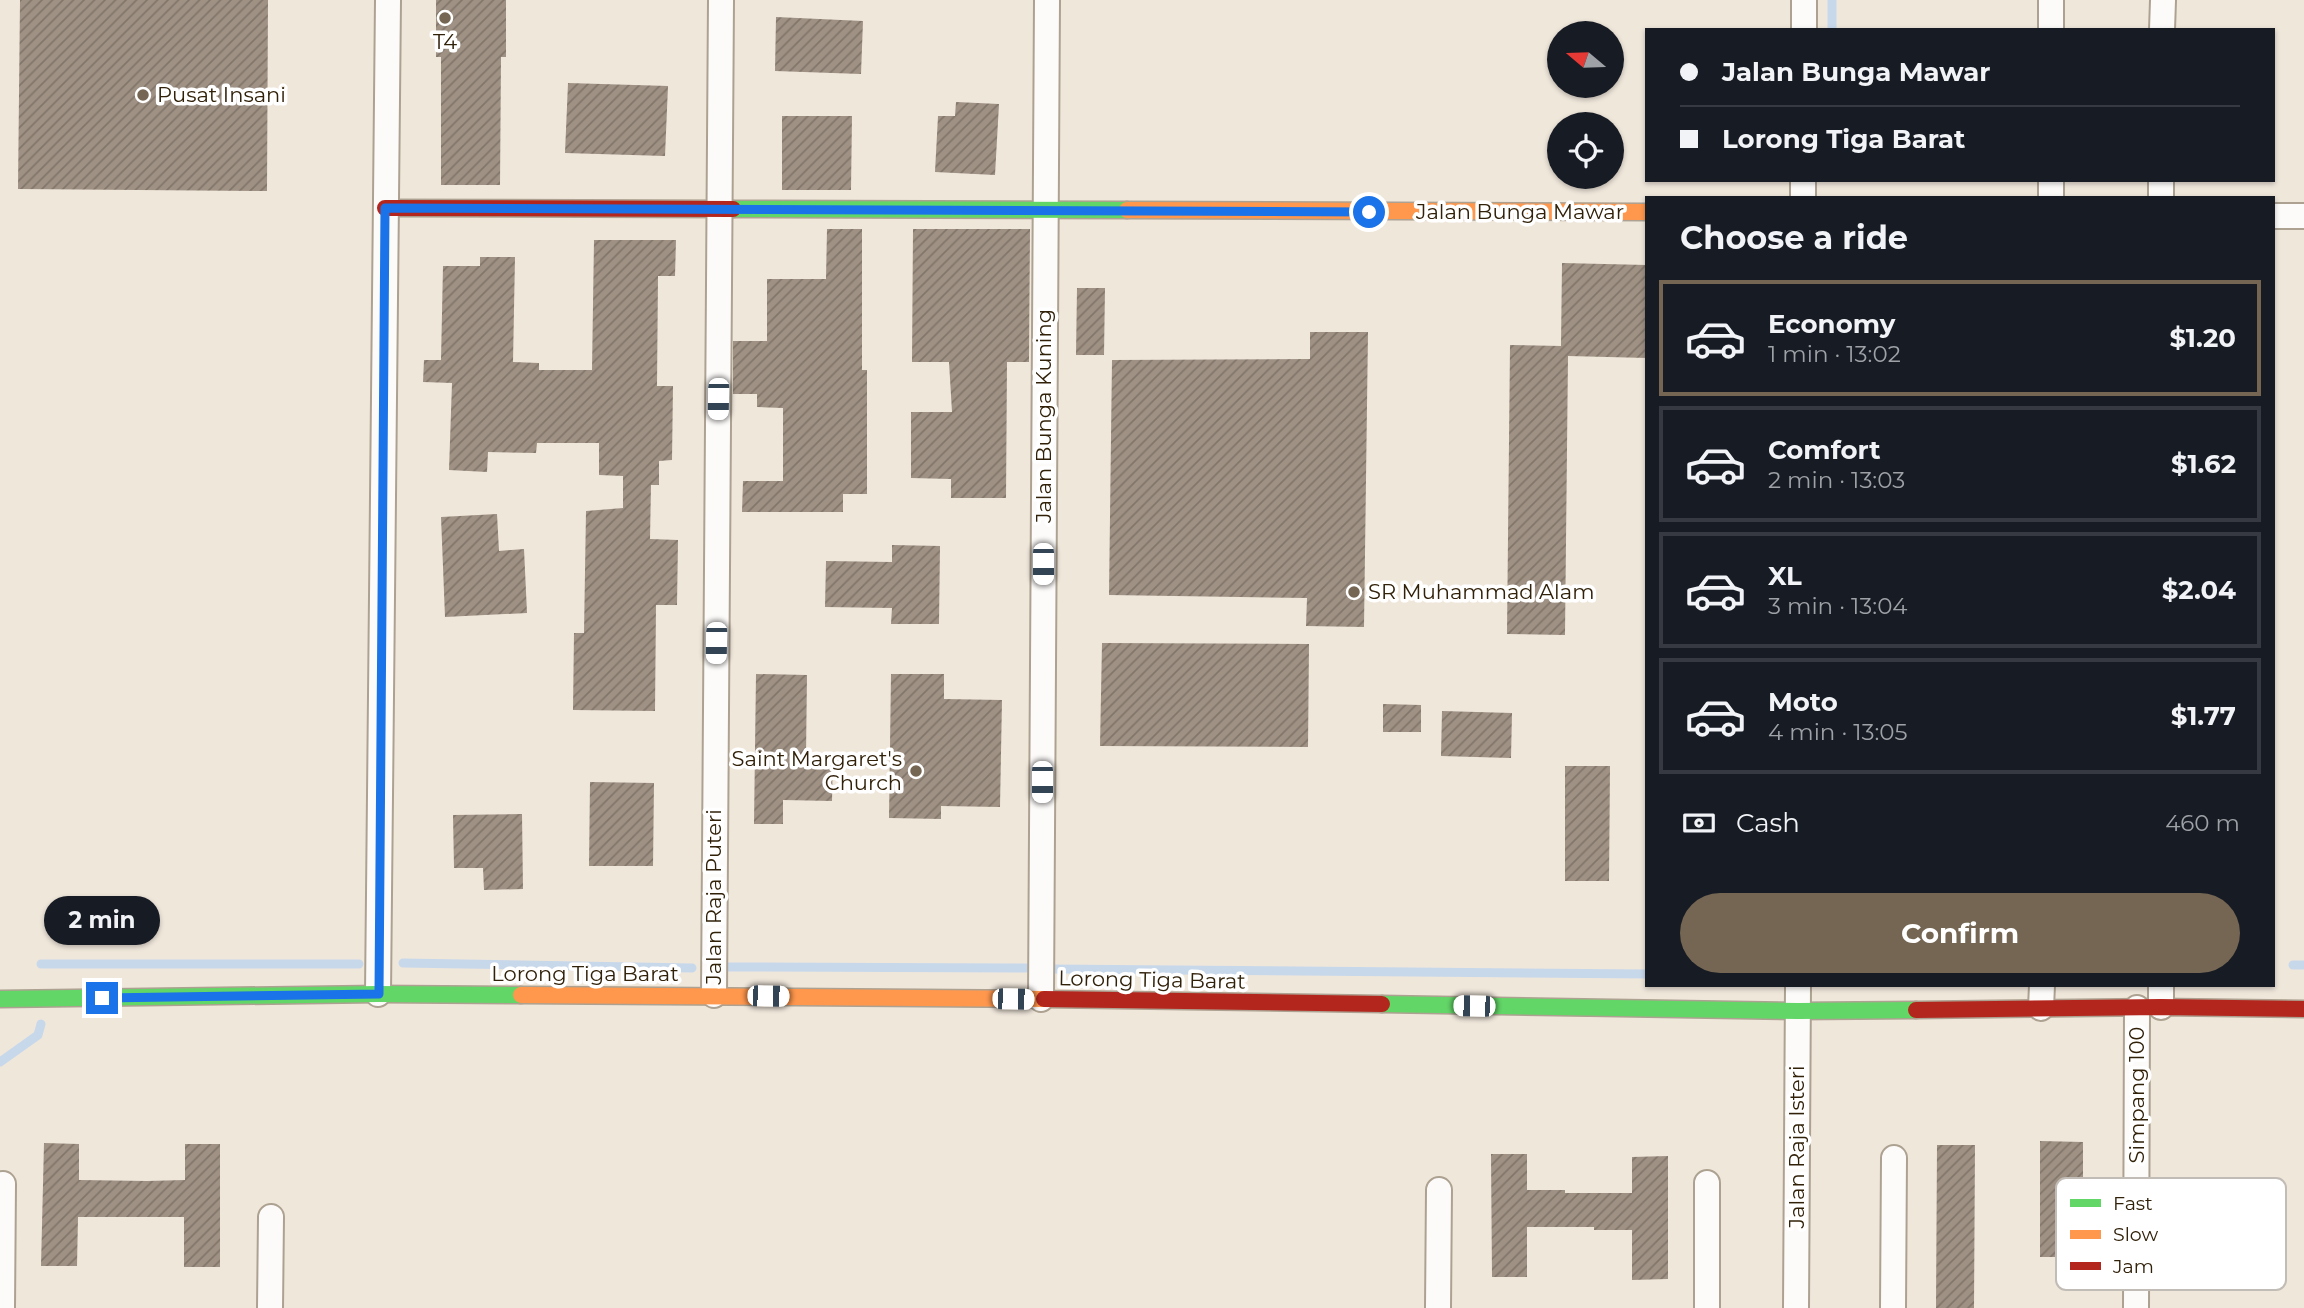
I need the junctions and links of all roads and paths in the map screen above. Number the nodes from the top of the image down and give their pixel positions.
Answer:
1 (388, 0) edge
2 (721, 0) edge
3 (1047, 0) edge
4 (1804, 0) edge
5 (2052, 0) edge
6 (2163, 0) edge
7 (1804, 28) edge
8 (2051, 28) edge
9 (2162, 28) edge
10 (385, 208) junction
11 (720, 209) junction
12 (1045, 211) junction
13 (1645, 212) edge
14 (2275, 216) edge
15 (2304, 216) edge
16 (1798, 987) edge
17 (379, 994) junction
18 (714, 995) junction
19 (2041, 997) edge
20 (0, 999) edge
21 (1041, 999) junction
22 (2153, 1000) edge
23 (2304, 1009) edge
24 (1798, 1011) junction
25 (1894, 1158) dead end
26 (2143, 1178) edge
27 (1707, 1183) dead end
28 (3, 1184) dead end
29 (1440, 1190) dead end
30 (271, 1217) dead end
31 (2137, 1290) edge
32 (2, 1308) edge
33 (270, 1308) edge
34 (1438, 1308) edge
35 (1707, 1308) edge
36 (1796, 1308) edge
37 (1893, 1308) edge
38 (2136, 1308) edge

1 - 10 street
2 - 11 street, Jalan Raja Puteri
3 - 12 street, Jalan Bunga Kuning
4 - 7 street
5 - 8 street
6 - 9 street
10 - 11 main road, Jalan Bunga Mawar
10 - 17 street
11 - 12 main road, Jalan Bunga Mawar
11 - 18 street, Jalan Raja Puteri
12 - 13 main road, Jalan Bunga Mawar
12 - 21 street, Jalan Bunga Kuning
14 - 15 street
16 - 24 street, Jalan Raja Isteri
17 - 18 main road, Lorong Tiga Barat
17 - 20 main road, Lorong Tiga Barat
18 - 21 main road, Lorong Tiga Barat
19 - 22 main road, Lorong Tiga Barat
19 - 24 main road, Lorong Tiga Barat
21 - 24 main road, Lorong Tiga Barat
22 - 23 main road, Lorong Tiga Barat
22 - 26 street, Simpang 100
24 - 36 street, Jalan Raja Isteri
25 - 37 street
27 - 35 street
28 - 32 street
29 - 34 street
30 - 33 street
31 - 38 street, Simpang 100

